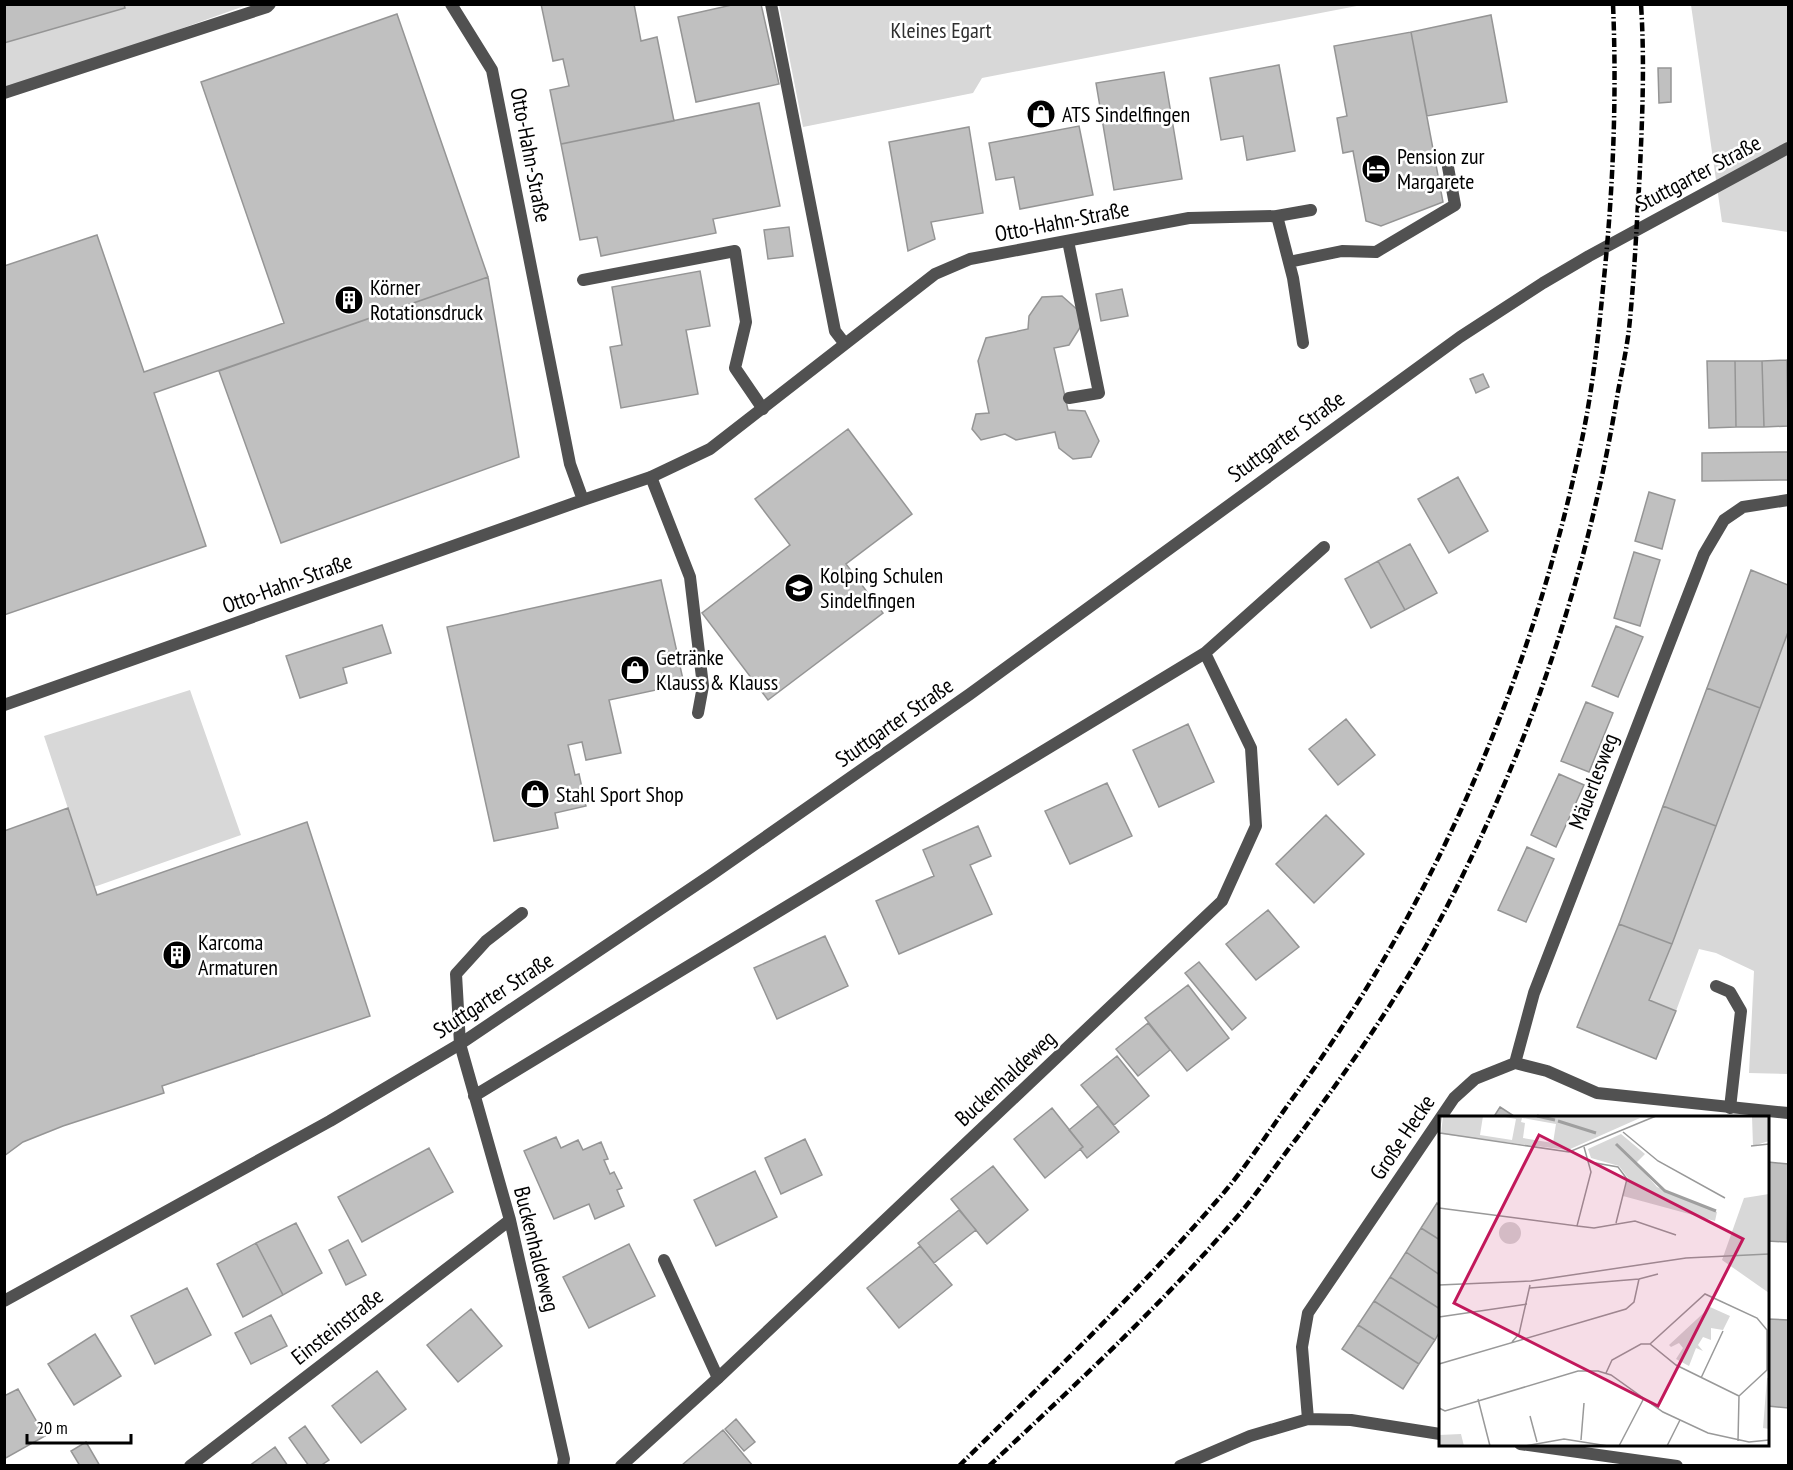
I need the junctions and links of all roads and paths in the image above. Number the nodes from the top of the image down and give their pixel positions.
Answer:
1 (270, 4) edge
2 (451, 4) edge
3 (771, 4) edge
4 (4, 93) edge
5 (1788, 148) edge
6 (1448, 167) dead end
7 (1311, 210) dead end
8 (1277, 216) junction
9 (1068, 241) junction
10 (1288, 262) junction
11 (583, 280) dead end
12 (1303, 343) dead end
13 (845, 344) junction
14 (1069, 398) dead end
15 (763, 409) junction
16 (651, 477) junction
17 (583, 500) junction
18 (1788, 500) edge
19 (1324, 547) dead end
20 (1205, 653) junction
21 (4, 705) edge
22 (698, 713) dead end
23 (522, 913) dead end
24 (1716, 986) dead end
25 (460, 1044) junction
26 (1515, 1063) junction
27 (474, 1096) junction
28 (1730, 1108) junction
29 (1788, 1113) edge
30 (1442, 1116) edge
31 (1439, 1120) edge
32 (510, 1220) junction
33 (664, 1260) dead end
34 (4, 1301) edge
35 (718, 1378) junction
36 (1308, 1419) junction
37 (1439, 1434) edge
38 (1534, 1446) edge
39 (1662, 1464) edge
40 (190, 1466) edge
41 (562, 1466) edge
42 (621, 1466) edge
43 (1180, 1466) edge
44 (1677, 1466) edge

1 - 4 street
2 - 17 street, Otto-Hahn-Straße
3 - 13 street
5 - 25 street, Stuttgarter Straße
6 - 10 street
7 - 8 street, Otto-Hahn-Straße
8 - 9 street, Otto-Hahn-Straße
8 - 10 street
9 - 13 street, Otto-Hahn-Straße
9 - 14 street
10 - 12 street
11 - 15 street
13 - 15 street, Otto-Hahn-Straße
15 - 16 street, Otto-Hahn-Straße
16 - 17 street, Otto-Hahn-Straße
16 - 22 street
17 - 21 street, Otto-Hahn-Straße
18 - 26 street, Mäuerlesweg
19 - 20 street
20 - 27 street
20 - 35 street, Buckenhaldeweg
23 - 25 street, Buckenhaldeweg
24 - 28 street
25 - 27 street, Buckenhaldeweg
25 - 34 street, Stuttgarter Straße
26 - 28 street
26 - 30 street, Große Hecke
27 - 32 street, Buckenhaldeweg
28 - 29 street
31 - 36 street, Große Hecke
32 - 40 street, Einsteinstraße
32 - 41 street, Buckenhaldeweg
33 - 35 street
35 - 42 street, Buckenhaldeweg
36 - 37 street
36 - 43 street
38 - 39 street
39 - 44 street

